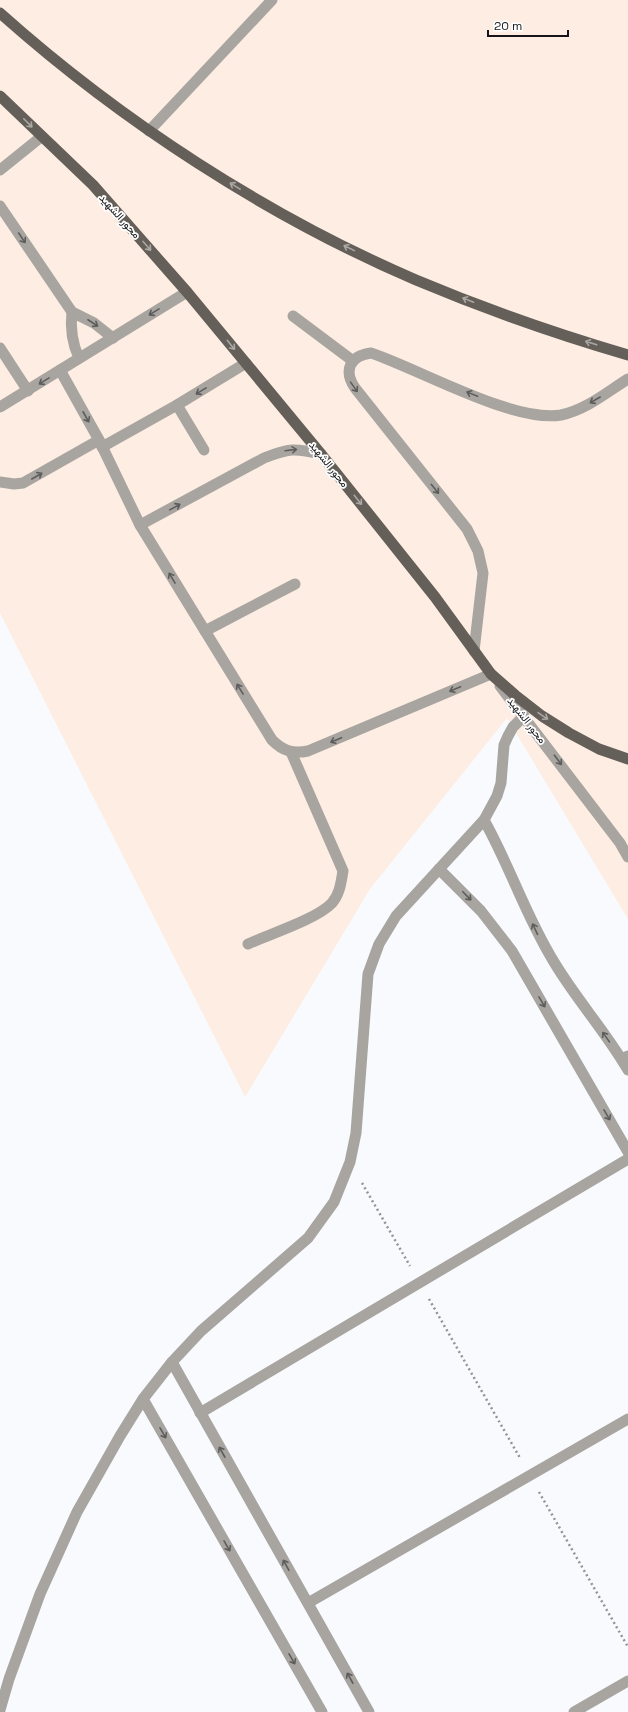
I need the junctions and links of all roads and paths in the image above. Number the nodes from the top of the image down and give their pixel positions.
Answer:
1 (272, 0) edge
2 (0, 13) edge
3 (0, 96) edge
4 (149, 131) junction
5 (42, 136) junction
6 (0, 170) edge
7 (0, 206) edge
8 (187, 292) junction
9 (72, 312) junction
10 (294, 316) dead end
11 (113, 338) junction
12 (0, 348) edge
13 (628, 355) edge
14 (79, 358) junction
15 (353, 361) junction
16 (246, 363) junction
17 (60, 370) junction
18 (628, 379) edge
19 (28, 391) junction
20 (177, 405) junction
21 (0, 408) edge
22 (100, 443) junction
23 (204, 450) dead end
24 (321, 454) junction
25 (0, 482) edge
26 (140, 525) junction
27 (294, 584) dead end
28 (205, 631) junction
29 (474, 651) junction
30 (491, 674) junction
31 (524, 716) junction
32 (291, 752) junction
33 (628, 759) edge
34 (484, 820) junction
35 (628, 857) edge
36 (439, 869) junction
37 (248, 944) dead end
38 (625, 1057) edge
39 (628, 1070) edge
40 (628, 1152) edge
41 (628, 1159) edge
42 (350, 1162) junction
43 (420, 1283) junction
44 (172, 1362) junction
45 (143, 1400) junction
46 (200, 1413) junction
47 (628, 1419) edge
48 (530, 1475) junction
49 (308, 1603) junction
50 (628, 1647) edge
51 (628, 1681) edge
52 (0, 1710) edge
53 (322, 1712) edge
54 (369, 1712) edge
55 (574, 1712) edge

1 - 4 street
2 - 4 main road
3 -> 5 main road, محور الشهيد
13 -> 4 main road
5 - 6 street
5 -> 8 main road, محور الشهيد
7 -> 9 street
8 -> 11 street
8 -> 16 main road, محور الشهيد
9 -> 11 street
9 - 14 street
10 - 15 street
11 - 14 street
12 - 19 street
14 - 17 street
18 -> 15 street
15 -> 29 street
16 -> 20 street
16 - 24 main road, محور الشهيد
17 -> 19 street
17 -> 22 street
19 - 21 street
20 - 22 street
20 - 23 street
25 -> 22 street
22 - 26 street
26 -> 24 street
24 -> 29 main road, محور الشهيد
28 -> 26 street
27 - 28 street
32 -> 28 street
29 - 30 main road, محور الشهيد
30 - 31 street, محور الشهيد
30 -> 32 street
30 -> 33 main road
31 - 34 street
31 -> 35 street, محور الشهيد
32 - 37 street
34 - 36 street
38 -> 34 street
36 -> 40 street
36 - 42 street
38 - 39 street
41 - 43 street
42 - 43 path
42 - 44 street
43 - 46 street
43 - 48 path
44 - 45 street
44 - 46 street
45 - 52 street
45 -> 53 street
49 -> 46 street
47 - 48 street
48 - 49 street
48 - 50 path
54 -> 49 street
51 - 55 street

